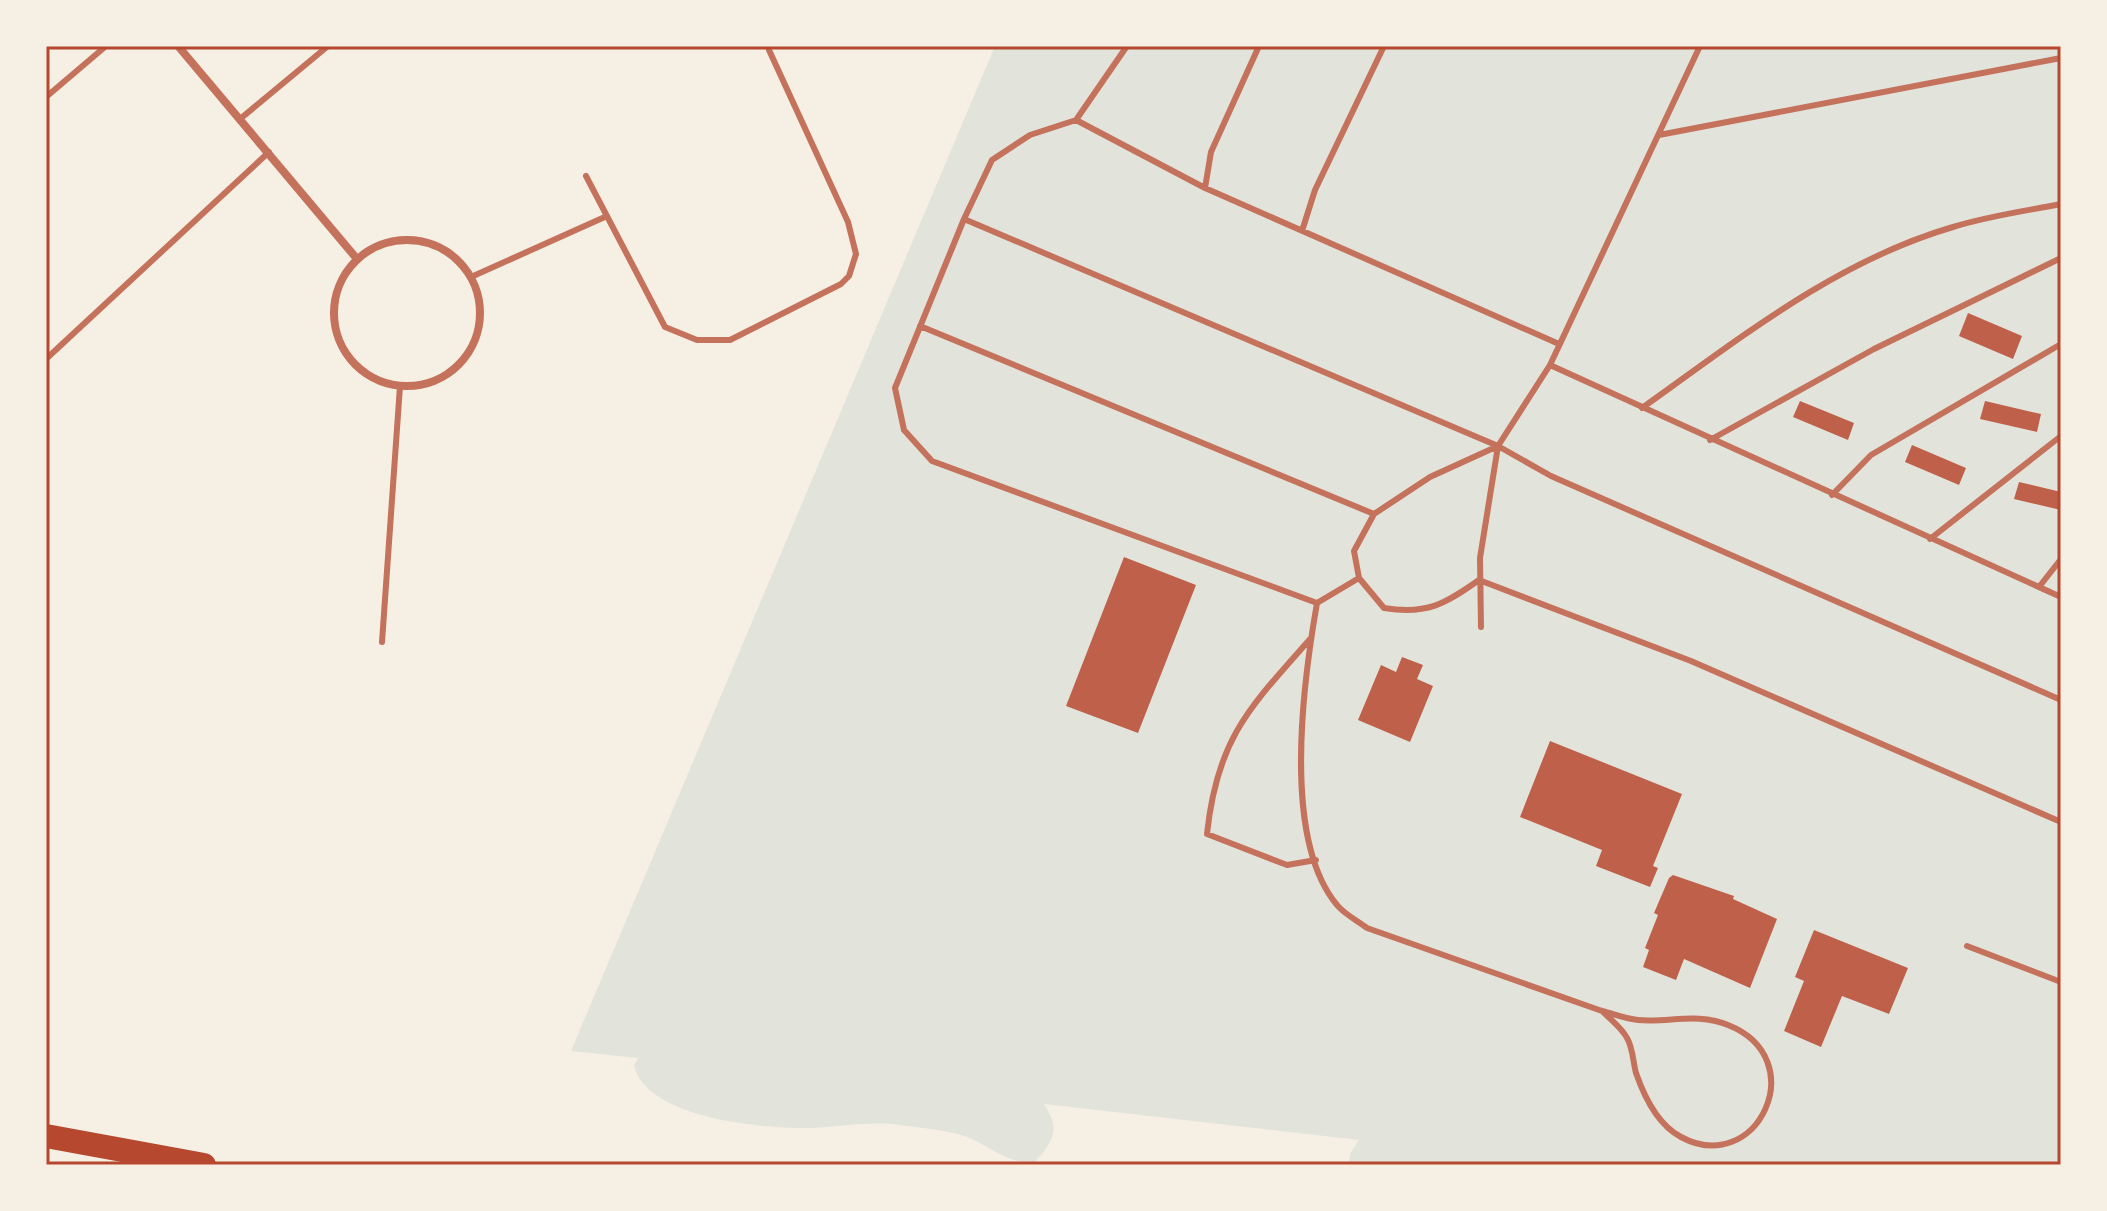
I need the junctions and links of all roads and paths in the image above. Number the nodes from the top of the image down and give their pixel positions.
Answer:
1 (106, 46) edge
2 (178, 46) edge
3 (328, 46) edge
4 (1127, 46) edge
5 (1259, 46) edge
6 (1384, 46) edge
7 (1700, 46) edge
8 (769, 50) dead end
9 (2061, 58) edge
10 (46, 97) edge
11 (240, 119) junction
12 (1076, 120) junction
13 (1659, 135) junction
14 (269, 152) junction
15 (586, 176) dead end
16 (1205, 188) junction
17 (2061, 204) edge
18 (607, 216) junction
19 (964, 219) junction
20 (1302, 231) junction
21 (2061, 258) edge
22 (357, 259) junction
23 (471, 277) junction
24 (920, 326) junction
25 (1559, 344) junction
26 (2061, 344) edge
27 (46, 359) edge
28 (1550, 365) junction
29 (400, 386) junction
30 (1641, 408) junction
31 (2061, 436) edge
32 (1710, 440) junction
33 (1498, 446) junction
34 (1832, 495) junction
35 (1374, 514) junction
36 (1930, 539) junction
37 (2061, 559) edge
38 (1359, 578) junction
39 (1479, 580) junction
40 (2039, 587) junction
41 (2061, 597) edge
42 (1317, 603) junction
43 (1481, 627) dead end
44 (1311, 638) junction
45 (382, 642) dead end
46 (2061, 700) edge
47 (2061, 822) edge
48 (1316, 860) junction
49 (1967, 946) dead end
50 (2061, 982) edge
51 (1602, 1011) junction
52 (46, 1136) edge
53 (204, 1165) edge

1 - 10 lane
2 - 11 street
3 - 11 lane
4 - 12 lane
5 - 16 lane
6 - 20 lane
7 - 13 lane
8 - 18 lane
9 - 13 lane
11 - 14 street
12 - 16 lane
12 - 19 lane
13 - 25 lane
14 - 22 street
14 - 27 lane
15 - 18 lane
16 - 20 lane
17 - 30 lane
18 - 23 lane
19 - 24 lane
19 - 33 lane
20 - 25 lane
21 - 32 lane
22 - 23 street
22 - 29 street
23 - 29 street
24 - 35 lane
24 - 42 lane
25 - 28 lane
26 - 34 lane
28 - 30 lane
28 - 33 lane
29 - 45 lane
30 - 32 lane
31 - 36 lane
32 - 34 lane
33 - 35 lane
33 - 39 lane
33 - 46 lane
34 - 36 lane
35 - 38 lane
36 - 40 lane
37 - 40 lane
38 - 39 lane
38 - 42 lane
39 - 43 lane
39 - 47 lane
40 - 41 lane
42 - 44 lane
44 - 48 lane
44 - 48 lane
48 - 51 lane
49 - 50 lane
51 - 51 lane
52 - 53 highway

